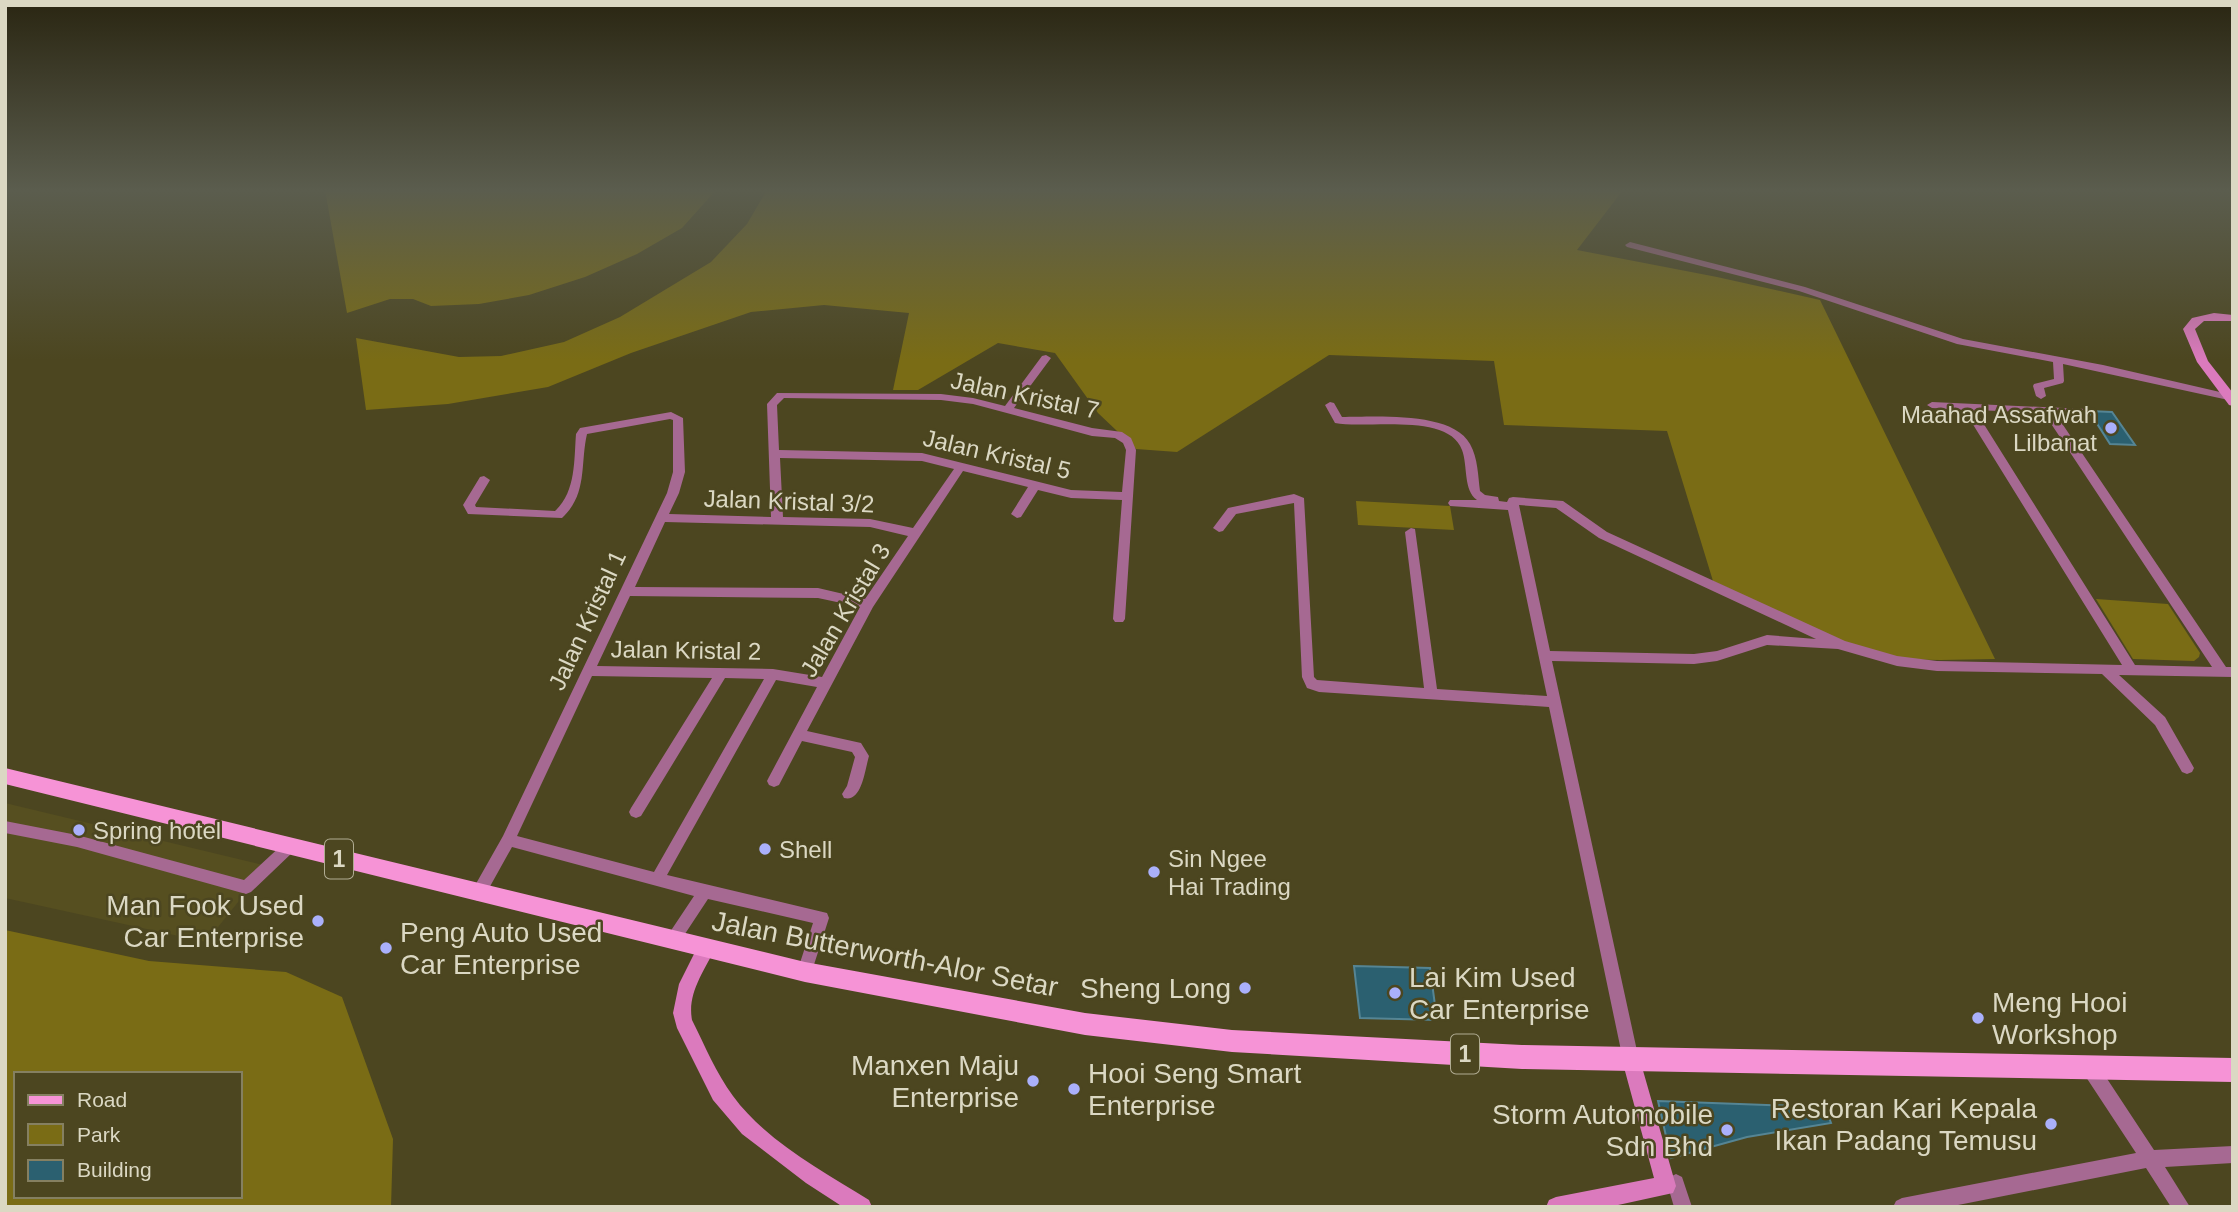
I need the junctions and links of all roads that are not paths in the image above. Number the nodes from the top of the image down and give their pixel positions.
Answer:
1 (1632, 247) edge
2 (2233, 318) edge
3 (1046, 358) dead end
4 (2058, 359) junction
5 (2041, 396) dead end
6 (2231, 400) edge
7 (1330, 405) dead end
8 (1932, 405) dead end
9 (1966, 406) junction
10 (2047, 410) junction
11 (1007, 411) junction
12 (2082, 411) dead end
13 (774, 454) junction
14 (961, 466) junction
15 (484, 480) dead end
16 (1035, 486) junction
17 (1127, 496) junction
18 (1454, 503) dead end
19 (1513, 504) junction
20 (1017, 514) dead end
21 (661, 518) junction
22 (777, 520) junction
23 (1219, 527) dead end
24 (1411, 532) dead end
25 (915, 533) junction
26 (626, 591) junction
27 (868, 604) junction
28 (1119, 619) dead end
29 (1841, 645) junction
30 (1545, 656) junction
31 (2105, 669) junction
32 (2131, 669) junction
33 (589, 671) junction
34 (2228, 672) edge
35 (721, 674) junction
36 (773, 674) junction
37 (825, 683) junction
38 (1431, 694) junction
39 (1555, 702) junction
40 (799, 735) junction
41 (2187, 768) dead end
42 (5, 776) edge
43 (774, 781) dead end
44 (849, 793) dead end
45 (636, 812) dead end
46 (5, 827) edge
47 (508, 840) junction
48 (289, 847) junction
49 (657, 880) junction
50 (705, 892) junction
51 (478, 894) junction
52 (672, 941) junction
53 (706, 948) junction
54 (805, 972) junction
55 (1630, 1060) junction
56 (2090, 1068) junction
57 (2233, 1070) edge
58 (2233, 1154) edge
59 (2150, 1159) junction
60 (1676, 1184) dead end
61 (1904, 1206) edge
62 (862, 1207) edge
63 (1556, 1207) edge
64 (1683, 1207) edge
65 (2181, 1207) edge

1 - 4 street
2 - 6 street
3 - 11 street
4 - 5 street
4 - 6 street
7 - 19 street
8 - 9 street
9 - 10 street
9 - 32 street
10 - 12 street
10 - 34 street
11 - 13 street, Jalan Kristal 7
11 - 17 street, Jalan Kristal 7
13 - 14 street, Jalan Kristal 5
13 - 22 street
14 - 16 street, Jalan Kristal 5
14 - 25 street, Jalan Kristal 3
15 - 21 street, Jalan Kristal 1
16 - 17 street, Jalan Kristal 5
16 - 20 street
17 - 28 street
18 - 19 street
19 - 29 street
19 - 30 street
21 - 22 street, Jalan Kristal 3/2
21 - 26 street, Jalan Kristal 1
22 - 25 street, Jalan Kristal 3/2
23 - 38 street
24 - 38 street
25 - 27 street, Jalan Kristal 3
26 - 27 street
26 - 33 street, Jalan Kristal 1
27 - 37 street, Jalan Kristal 3
29 - 30 street
29 - 31 street
30 - 39 street
31 - 32 street
31 - 41 street
32 - 34 street
33 - 35 street, Jalan Kristal 2
33 - 47 street, Jalan Kristal 1
35 - 36 street, Jalan Kristal 2
35 - 45 street
36 - 37 street, Jalan Kristal 2
36 - 49 street
37 - 40 street, Jalan Kristal 3
38 - 39 street
39 - 55 street
40 - 43 street, Jalan Kristal 3
40 - 44 street
42 - 48 main road, Jalan Butterworth-Alor Setar / 1
46 - 48 street
47 - 49 street
47 - 51 street, Jalan Kristal 1
48 - 51 main road, Jalan Butterworth-Alor Setar / 1
49 - 50 street
50 - 52 street
50 - 54 street
51 - 52 main road, Jalan Butterworth-Alor Setar / 1
52 - 53 main road, Jalan Butterworth-Alor Setar / 1
53 - 54 main road, Jalan Butterworth-Alor Setar / 1
53 - 62 street
54 - 55 main road, Jalan Butterworth-Alor Setar / 1
55 - 56 main road, Jalan Butterworth-Alor Setar / 1
55 - 63 street
56 - 57 main road, Jalan Butterworth-Alor Setar / 1
56 - 59 street
58 - 59 street
59 - 61 street
59 - 65 street
60 - 64 street

